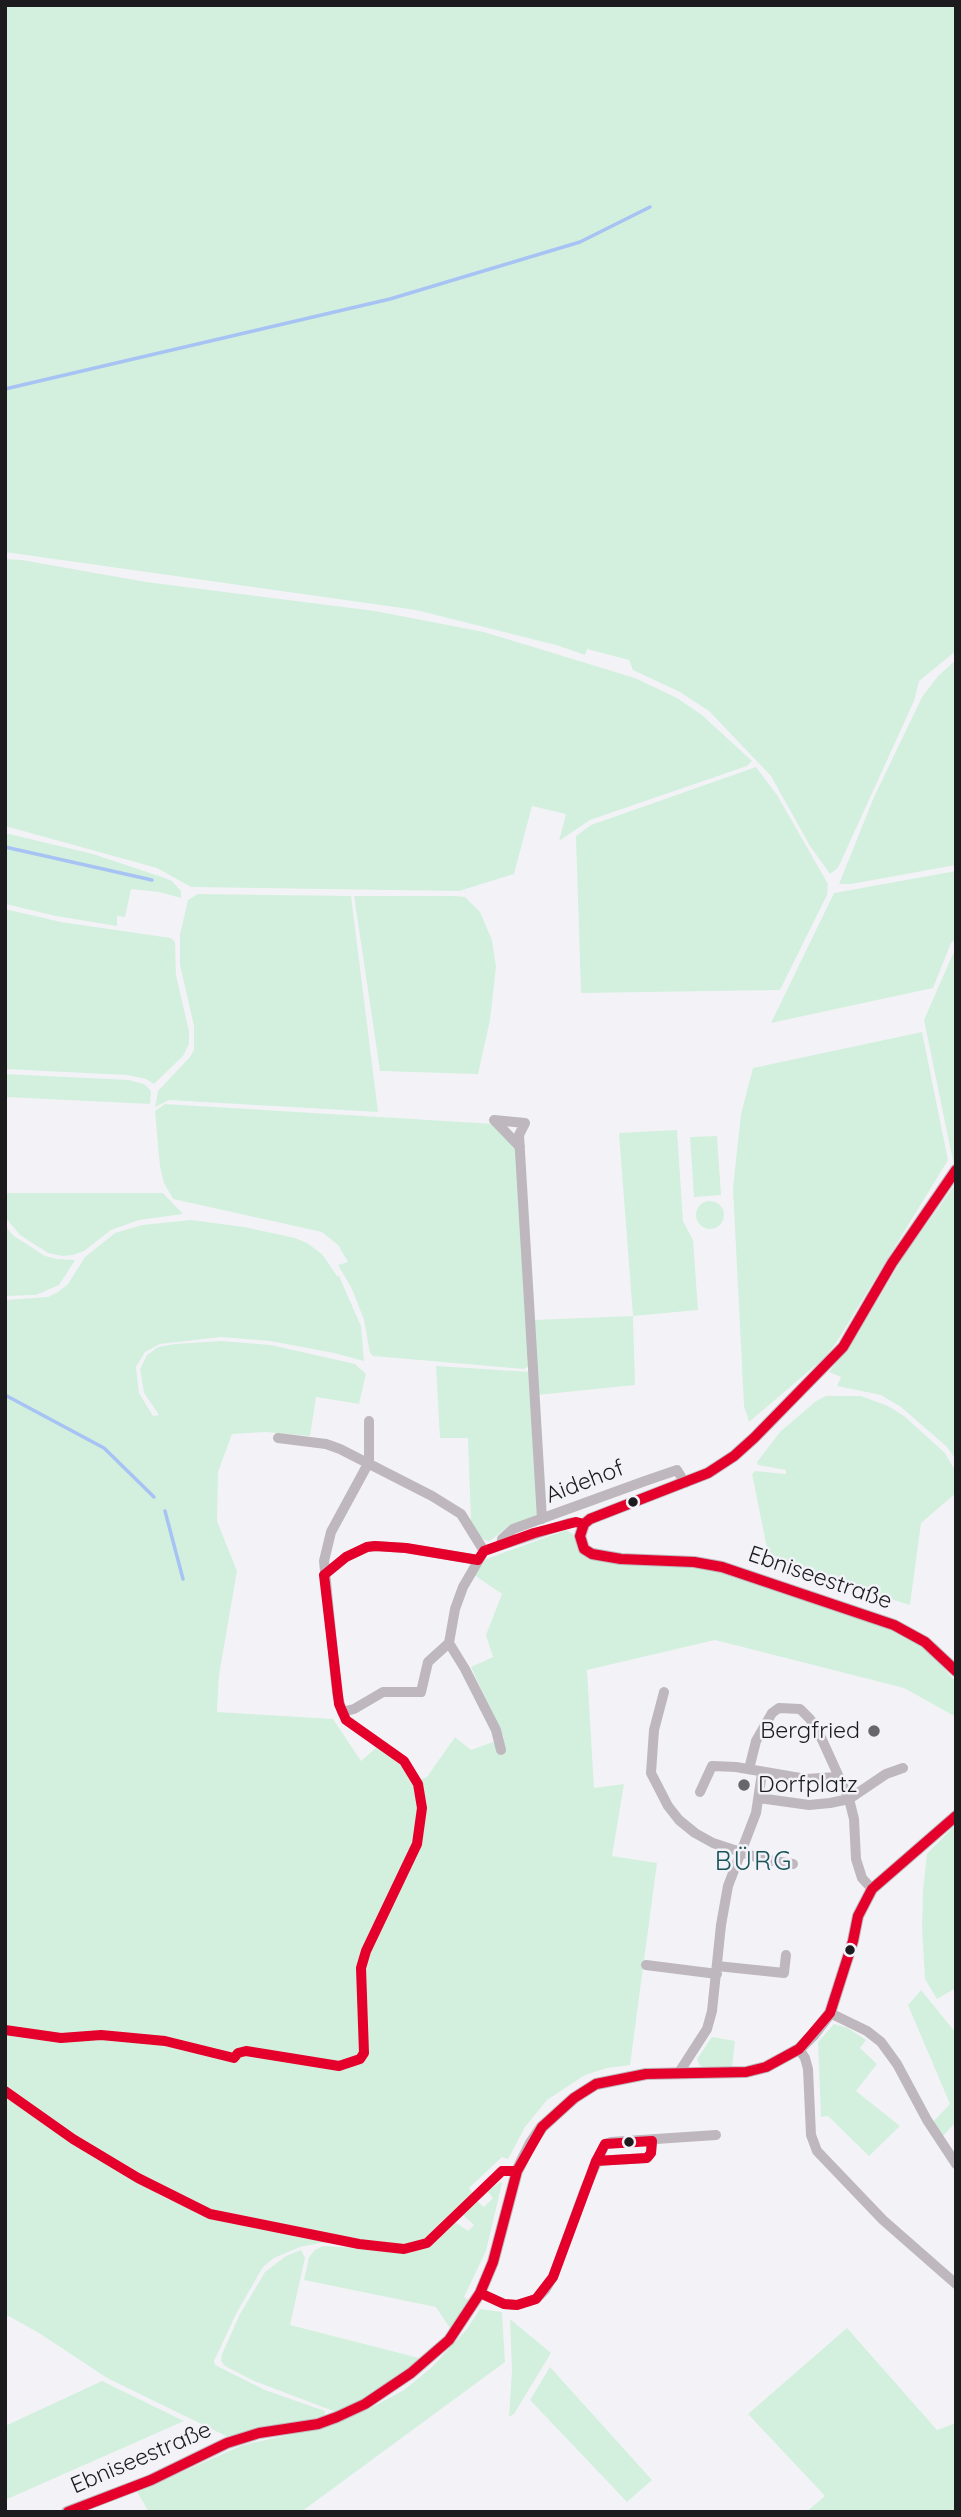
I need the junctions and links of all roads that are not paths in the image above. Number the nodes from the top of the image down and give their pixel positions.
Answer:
1 (520, 1147) dead end
2 (956, 1170) edge
3 (369, 1421) dead end
4 (278, 1438) dead end
5 (369, 1462) junction
6 (685, 1483) junction
7 (542, 1519) junction
8 (584, 1524) junction
9 (501, 1545) junction
10 (481, 1555) junction
11 (324, 1575) junction
12 (449, 1643) junction
13 (956, 1671) edge
14 (664, 1692) dead end
15 (501, 1750) dead end
16 (903, 1768) dead end
17 (749, 1769) junction
18 (762, 1773) junction
19 (837, 1777) junction
20 (700, 1792) dead end
21 (759, 1798) junction
22 (849, 1799) junction
23 (956, 1815) edge
24 (741, 1853) junction
25 (793, 1864) dead end
26 (872, 1889) junction
27 (786, 1955) dead end
28 (646, 1965) dead end
29 (717, 1970) junction
30 (830, 2013) junction
31 (799, 2049) junction
32 (678, 2074) junction
33 (716, 2136) dead end
34 (652, 2141) junction
35 (596, 2161) junction
36 (956, 2164) edge
37 (956, 2284) edge
38 (480, 2293) junction
39 (67, 2512) edge

1 - 7 street
2 - 6 street
3 - 5 street
4 - 5 street
5 - 10 street
5 - 11 street
6 - 7 street, Aidehof
6 - 8 street
7 - 9 street, Aidehof
8 - 9 street
8 - 13 street, Ebniseestraße
9 - 10 street
10 - 11 street
10 - 12 street
11 - 12 street
12 - 15 street
14 - 24 street
16 - 22 street
17 - 18 street
17 - 19 street
17 - 20 street
18 - 19 street
18 - 21 street
19 - 22 street
21 - 22 street
21 - 24 street
22 - 26 street
23 - 26 street, Ebniseestraße
24 - 25 street
24 - 29 street
26 - 30 street, Ebniseestraße
27 - 29 street
28 - 29 street
29 - 32 street
30 - 31 street, Ebniseestraße
30 - 36 street
31 - 32 street, Ebniseestraße
31 - 37 street
32 - 38 street, Ebniseestraße
33 - 34 street
34 - 35 street
34 - 35 street
35 - 38 street
38 - 39 street, Ebniseestraße

